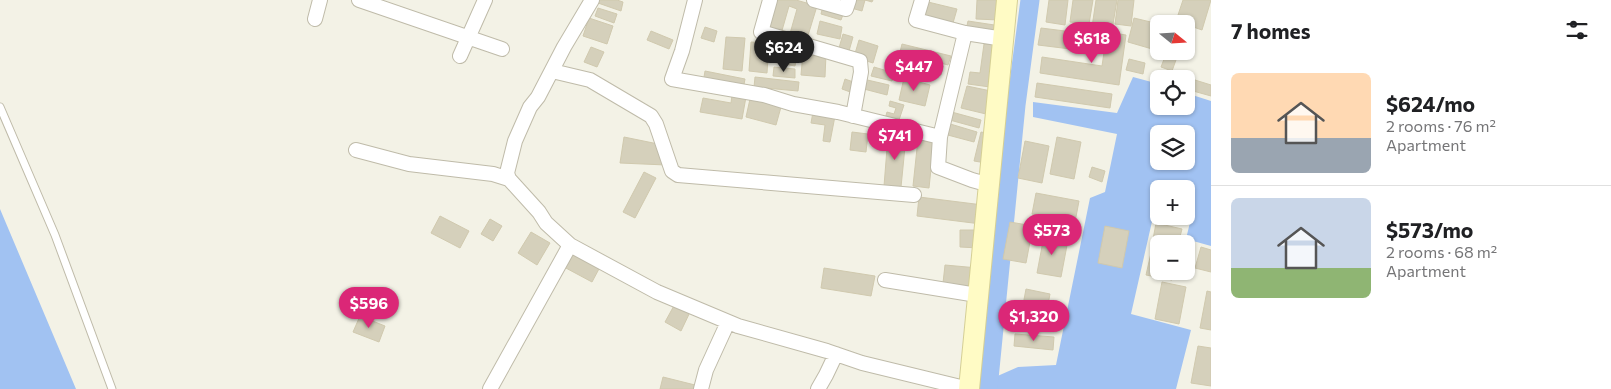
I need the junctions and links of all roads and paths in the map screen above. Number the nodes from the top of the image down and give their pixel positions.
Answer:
1 (320, 0) edge
2 (359, 0) edge
3 (486, 0) edge
4 (592, 0) edge
5 (695, 0) edge
6 (770, 0) edge
7 (814, 0) edge
8 (849, 0) edge
9 (922, 0) edge
10 (1007, 0) edge
11 (315, 19) dead end
12 (965, 33) junction
13 (468, 37) junction
14 (1004, 39) junction
15 (502, 49) dead end
16 (460, 56) dead end
17 (552, 71) junction
18 (0, 107) edge
19 (853, 116) junction
20 (940, 137) junction
21 (356, 150) dead end
22 (509, 179) junction
23 (990, 185) junction
24 (914, 195) dead end
25 (570, 245) junction
26 (885, 280) dead end
27 (977, 295) junction
28 (728, 322) junction
29 (836, 354) junction
30 (112, 389) edge
31 (490, 389) edge
32 (702, 389) edge
33 (818, 389) edge
34 (969, 389) edge

1 - 11 street
2 - 13 street
3 - 13 street
4 - 17 street
5 - 19 street
6 - 19 street
7 - 8 street
9 - 12 street
10 - 14 main road
12 - 14 street
12 - 20 street
13 - 15 street
13 - 16 street
14 - 23 main road
17 - 22 street
17 - 24 street
18 - 30 lane
19 - 20 street
20 - 23 street
21 - 22 street
22 - 25 street
23 - 27 main road
25 - 28 street
25 - 31 street
26 - 27 street
27 - 34 main road
28 - 29 street
28 - 32 street
29 - 33 street
29 - 34 street

